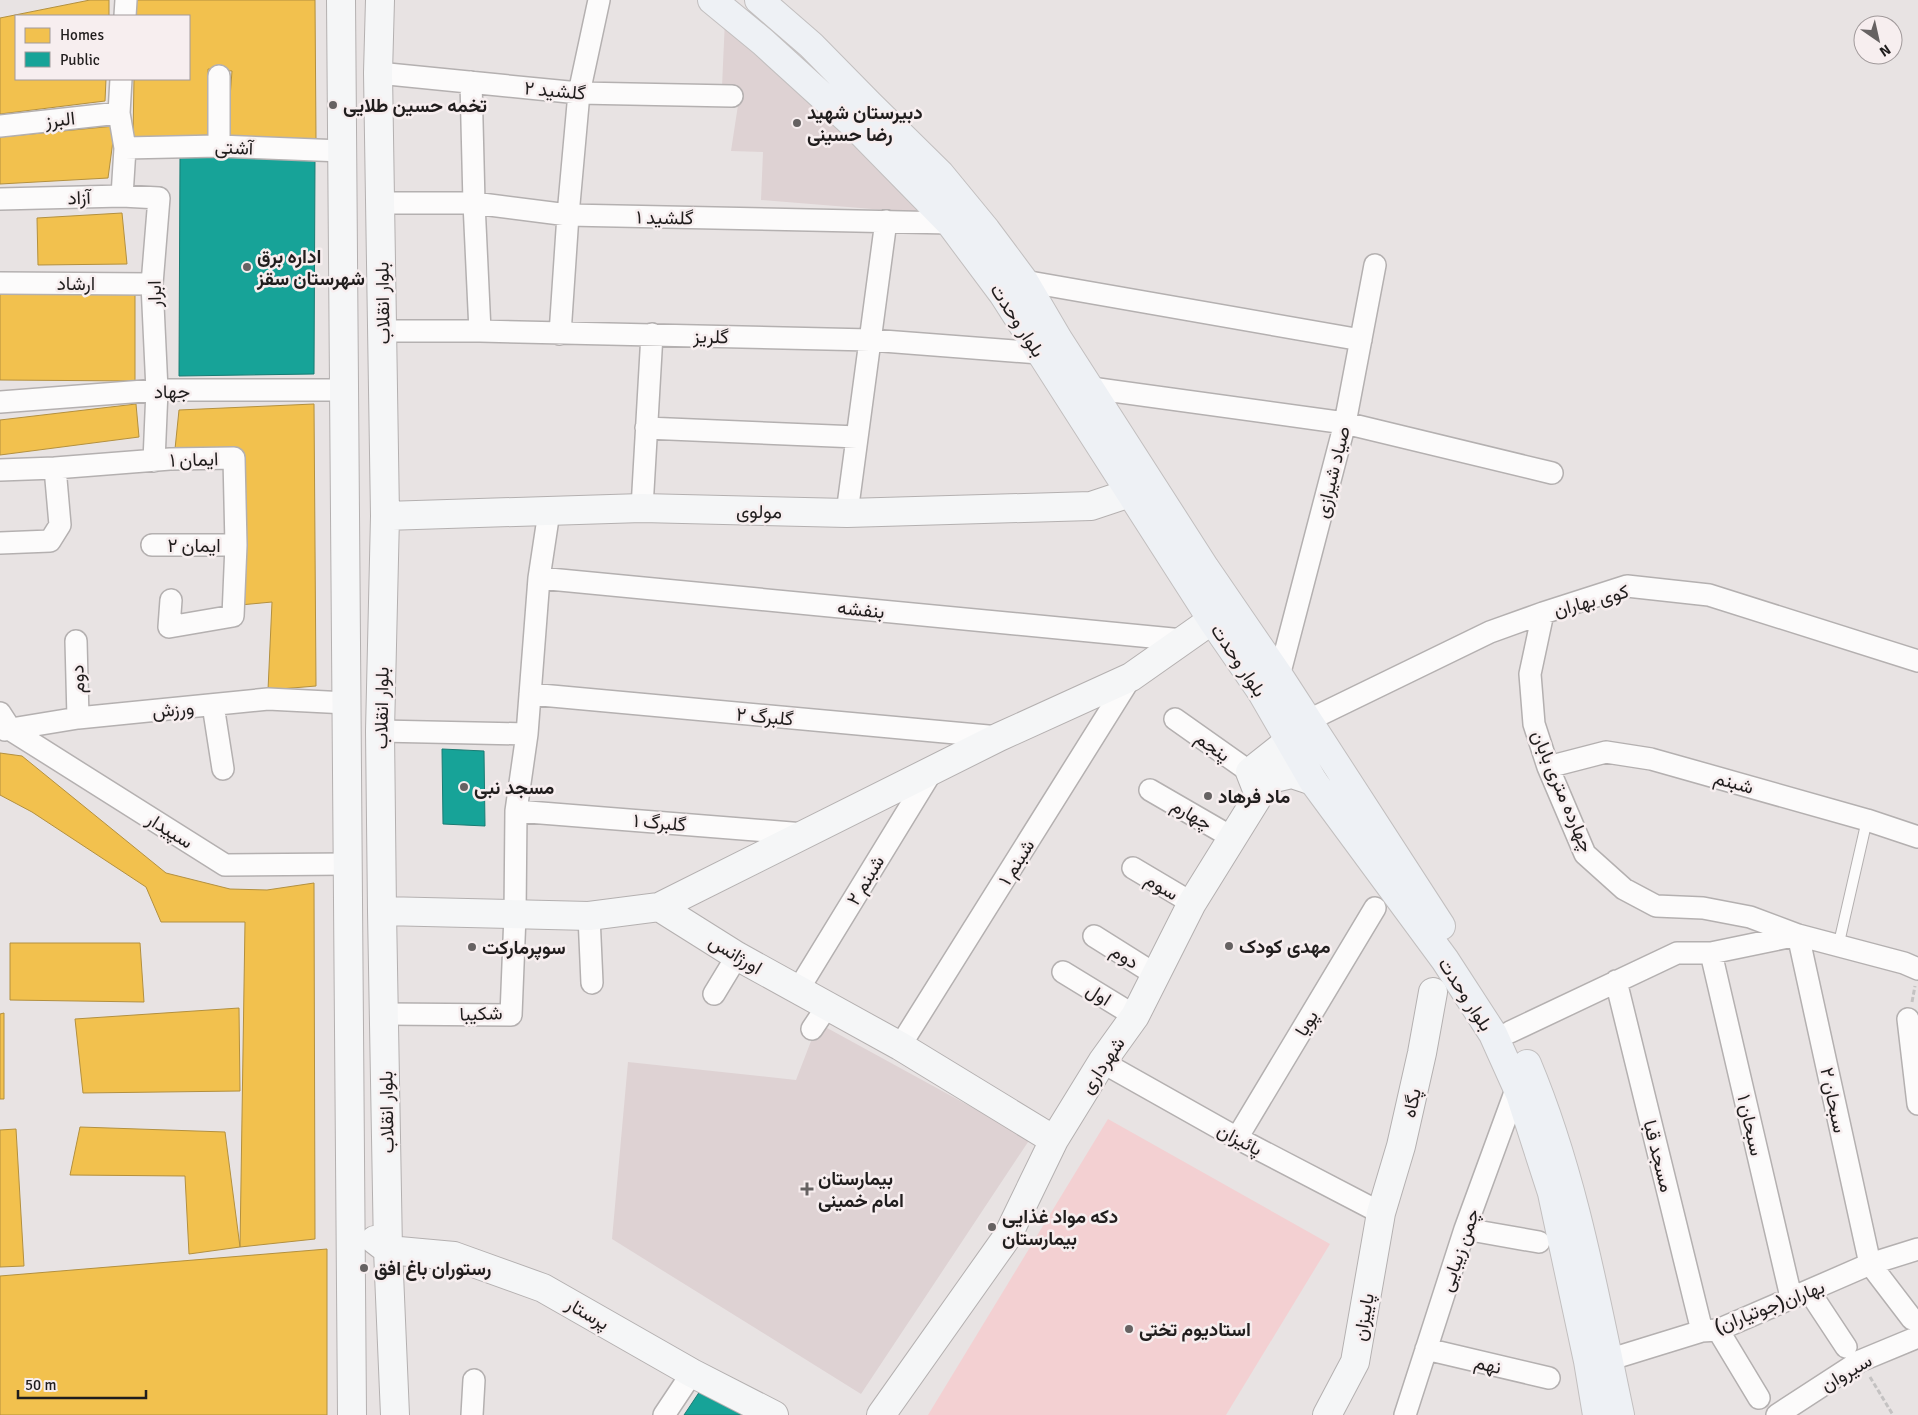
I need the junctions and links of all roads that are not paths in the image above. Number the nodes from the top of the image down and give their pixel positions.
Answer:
1 (126, 0) edge
2 (341, 0) edge
3 (380, 0) edge
4 (600, 0) edge
5 (712, 0) edge
6 (759, 0) edge
7 (125, 15) edge
8 (378, 73) junction
9 (219, 76) dead end
10 (121, 80) edge
11 (471, 82) junction
12 (579, 93) junction
13 (732, 96) dead end
14 (119, 113) junction
15 (0, 126) edge
16 (219, 146) junction
17 (125, 148) junction
18 (342, 151) junction
19 (122, 196) junction
20 (159, 198) joint
21 (0, 199) edge
22 (381, 203) junction
23 (474, 203) junction
24 (568, 215) junction
25 (886, 221) junction
26 (950, 223) junction
27 (343, 250) junction
28 (1375, 265) dead end
29 (382, 278) junction
30 (1024, 281) junction
31 (0, 283) edge
32 (152, 284) junction
33 (382, 331) junction
34 (480, 331) junction
35 (560, 334) junction
36 (652, 334) junction
37 (870, 340) junction
38 (1361, 340) junction
39 (1040, 352) junction
40 (1091, 388) junction
41 (157, 390) junction
42 (344, 390) junction
43 (0, 402) edge
44 (1345, 423) junction
45 (646, 428) junction
46 (857, 437) junction
47 (154, 461) junction
48 (55, 468) junction
49 (0, 470) edge
50 (1552, 473) dead end
51 (1130, 493) junction
52 (642, 508) junction
53 (549, 512) junction
54 (847, 513) junction
55 (386, 516) junction
56 (0, 543) edge
57 (236, 544) junction
58 (152, 545) dead end
59 (539, 578) junction
60 (171, 600) dead end
61 (1543, 613) junction
62 (1212, 620) junction
63 (1184, 640) junction
64 (76, 641) dead end
65 (1918, 661) edge
66 (1279, 676) junction
67 (1131, 677) junction
68 (530, 694) junction
69 (347, 703) junction
70 (214, 705) junction
71 (78, 718) junction
72 (1176, 719) dead end
73 (1307, 722) junction
74 (4, 725) edge
75 (380, 731) junction
76 (527, 734) junction
77 (999, 737) junction
78 (1289, 741) junction
79 (1548, 767) junction
80 (222, 769) dead end
81 (932, 771) junction
82 (1313, 781) junction
83 (1255, 784) junction
84 (1150, 790) dead end
85 (516, 811) junction
86 (1866, 820) junction
87 (804, 834) junction
88 (1918, 837) edge
89 (1234, 838) junction
90 (348, 864) junction
91 (1132, 868) dead end
92 (1192, 903) junction
93 (659, 907) junction
94 (1375, 908) dead end
95 (382, 911) junction
96 (515, 915) junction
97 (589, 916) junction
98 (1798, 935) junction
99 (1094, 936) dead end
100 (1838, 946) junction
101 (1711, 953) junction
102 (737, 956) junction
103 (1063, 972) dead end
104 (1917, 974) edge
105 (1156, 975) junction
106 (1616, 981) junction
107 (592, 983) dead end
108 (798, 990) junction
109 (1432, 992) dead end
110 (714, 994) dead end
111 (828, 1005) junction
112 (384, 1014) junction
113 (1135, 1016) junction
114 (1908, 1019) road end
115 (812, 1028) dead end
116 (1510, 1032) junction
117 (900, 1046) junction
118 (1102, 1062) junction
119 (1517, 1087) junction
120 (1918, 1104) edge
121 (1237, 1138) junction
122 (1054, 1140) junction
123 (1381, 1213) junction
124 (351, 1220) junction
125 (1465, 1229) junction
126 (1539, 1242) dead end
127 (1918, 1249) edge
128 (388, 1250) junction
129 (1870, 1264) junction
130 (1800, 1294) junction
131 (1915, 1328) edge
132 (1710, 1330) junction
133 (1426, 1349) junction
134 (1853, 1354) junction
135 (1598, 1361) junction
136 (692, 1373) junction
137 (1549, 1378) dead end
138 (474, 1380) dead end
139 (1759, 1398) dead end
140 (1786, 1412) edge
141 (352, 1415) edge
142 (395, 1415) edge
143 (472, 1415) edge
144 (664, 1415) edge
145 (774, 1415) edge
146 (882, 1415) edge
147 (1327, 1415) edge
148 (1405, 1415) edge
149 (1597, 1415) edge
150 (1620, 1415) edge

1 - 7 street
2 - 18 street, بلوار انقلاب
3 - 8 street, بلوار انقلاب
4 - 12 street
5 - 26 main road, بلوار وحدت
6 - 30 main road, بلوار وحدت
8 - 11 street, گلشید ۲
8 - 22 street, بلوار انقلاب
9 - 16 street
10 - 14 street
11 - 12 street, گلشید ۲
11 - 23 street
12 - 13 street, گلشید ۲
12 - 24 street
14 - 15 street, البرز
14 - 17 street
16 - 17 street, آشتی
16 - 18 street, آشتی
17 - 19 street
18 - 27 street, بلوار انقلاب
19 - 20 street, آزاد
19 - 21 street, آزاد
20 - 32 street, ابرار
22 - 23 street, گلشید ۱
22 - 29 street, بلوار انقلاب
23 - 24 street, گلشید ۱
23 - 34 street
24 - 25 street, گلشید ۱
24 - 35 street
25 - 26 street, گلشید ۱
25 - 37 street
26 - 39 main road, بلوار وحدت
27 - 29 street
27 - 42 street, بلوار انقلاب
28 - 38 street, صیاد شیرازی
29 - 33 street, بلوار انقلاب
30 - 38 street
30 - 40 main road, بلوار وحدت
31 - 32 street, ارشاد
32 - 41 street, ابرار
33 - 34 street, گلریز
33 - 55 street, بلوار انقلاب
34 - 35 street, گلریز
35 - 36 street, گلریز
36 - 37 street, گلریز
36 - 45 street
37 - 39 street, گلریز
37 - 46 street
38 - 44 street, صیاد شیرازی
39 - 51 main road, بلوار وحدت
40 - 44 street
40 - 66 main road, بلوار وحدت
41 - 42 street, جهاد
41 - 43 street, جهاد
41 - 47 street, ابرار
42 - 69 street, بلوار انقلاب
44 - 50 street
44 - 66 street, صیاد شیرازی
45 - 46 street
45 - 52 street
46 - 54 street
47 - 48 street, ایمان ۱
47 - 57 street, ایمان ۱
48 - 49 street, ایمان ۱
48 - 56 street
51 - 54 street, مولوی
51 - 62 main road, بلوار وحدت
52 - 53 street, مولوی
52 - 54 street, مولوی
53 - 55 street, مولوی
53 - 59 street
55 - 75 street, بلوار انقلاب
57 - 58 street, ایمان ۲
57 - 60 street
59 - 63 street, بنفشه
59 - 68 street
61 - 65 street, کوی بهاران
61 - 73 street, کوی بهاران
61 - 79 street, چهارده متری بابان
62 - 63 street
62 - 78 main road, بلوار وحدت
63 - 67 street
64 - 71 street, دوم
66 - 73 main road, بلوار وحدت
67 - 77 street
67 - 117 street, شبنم ۱
68 - 76 street
68 - 77 street, گلبرگ ۲
69 - 70 street, ورزش
69 - 90 street, بلوار انقلاب
70 - 71 street, ورزش
70 - 80 street
71 - 74 street, ورزش
72 - 83 street, پنجم
73 - 78 street, شهرداری
73 - 116 main road, بلوار وحدت
74 - 90 street, سپیدار
75 - 76 street
75 - 95 street, بلوار انقلاب
76 - 85 street
77 - 81 street
78 - 82 main road, بلوار وحدت
78 - 83 street, شهرداری
79 - 86 street, شبنم
79 - 98 street, چهارده متری بابان
81 - 87 street
81 - 108 street, شبنم ۲
82 - 83 street
82 - 119 main road, بلوار وحدت
83 - 89 street, شهرداری
84 - 89 street, چهارم
85 - 87 street, گلبرگ ۱
85 - 96 street
86 - 88 street, شبنم
86 - 100 lane
87 - 93 street
89 - 92 street, شهرداری
90 - 124 street, بلوار انقلاب
91 - 92 street, سوم
92 - 105 street, شهرداری
93 - 97 street
93 - 102 street, اورژانس
94 - 121 street, پویا
95 - 96 street
95 - 112 street, بلوار انقلاب
96 - 97 street
96 - 112 street, شکیبا
97 - 107 street
98 - 100 street, چهارده متری بابان
98 - 101 street
98 - 129 street, سبحان ۲
99 - 105 street, دوم
100 - 104 street, چهارده متری بابان
101 - 106 street
101 - 130 street, سبحان ۱
102 - 108 street, اورژانس
102 - 110 street
103 - 113 street, اول
105 - 113 street, شهرداری
106 - 116 street
106 - 132 street, مسجد قبا
108 - 111 street, اورژانس
109 - 123 street, پگاه
111 - 115 street
111 - 117 street, اورژانس
112 - 128 street, بلوار انقلاب
113 - 118 street, شهرداری
114 - 120 street
116 - 135 main road, بلوار وحدت
117 - 122 street, اورژانس
118 - 121 street, پائیزان
118 - 122 street, شهرداری
119 - 125 street, چمن زیبایی
119 - 135 main road, بلوار وحدت
121 - 123 street, پائیزان
122 - 146 street, شهرداری
123 - 147 street, پاییزان
124 - 128 street
124 - 141 street, بلوار انقلاب
125 - 126 street
125 - 133 street, چمن زیبایی
127 - 129 street, بهاران(جوتیاران)
128 - 136 street, پرستار
128 - 142 street, بلوار انقلاب
129 - 130 street, بهاران(جوتیاران)
129 - 131 street
130 - 132 street, بهاران(جوتیاران)
130 - 134 street
131 - 134 street, سیروان
132 - 135 street, بهاران(جوتیاران)
132 - 139 street, مسجد قبا
133 - 137 street, نهم
133 - 148 street, چمن زیبایی
134 - 140 street, سیروان
135 - 149 main road, بلوار وحدت
135 - 150 main road, بلوار وحدت
136 - 144 street
136 - 145 street, پرستار
138 - 143 street

